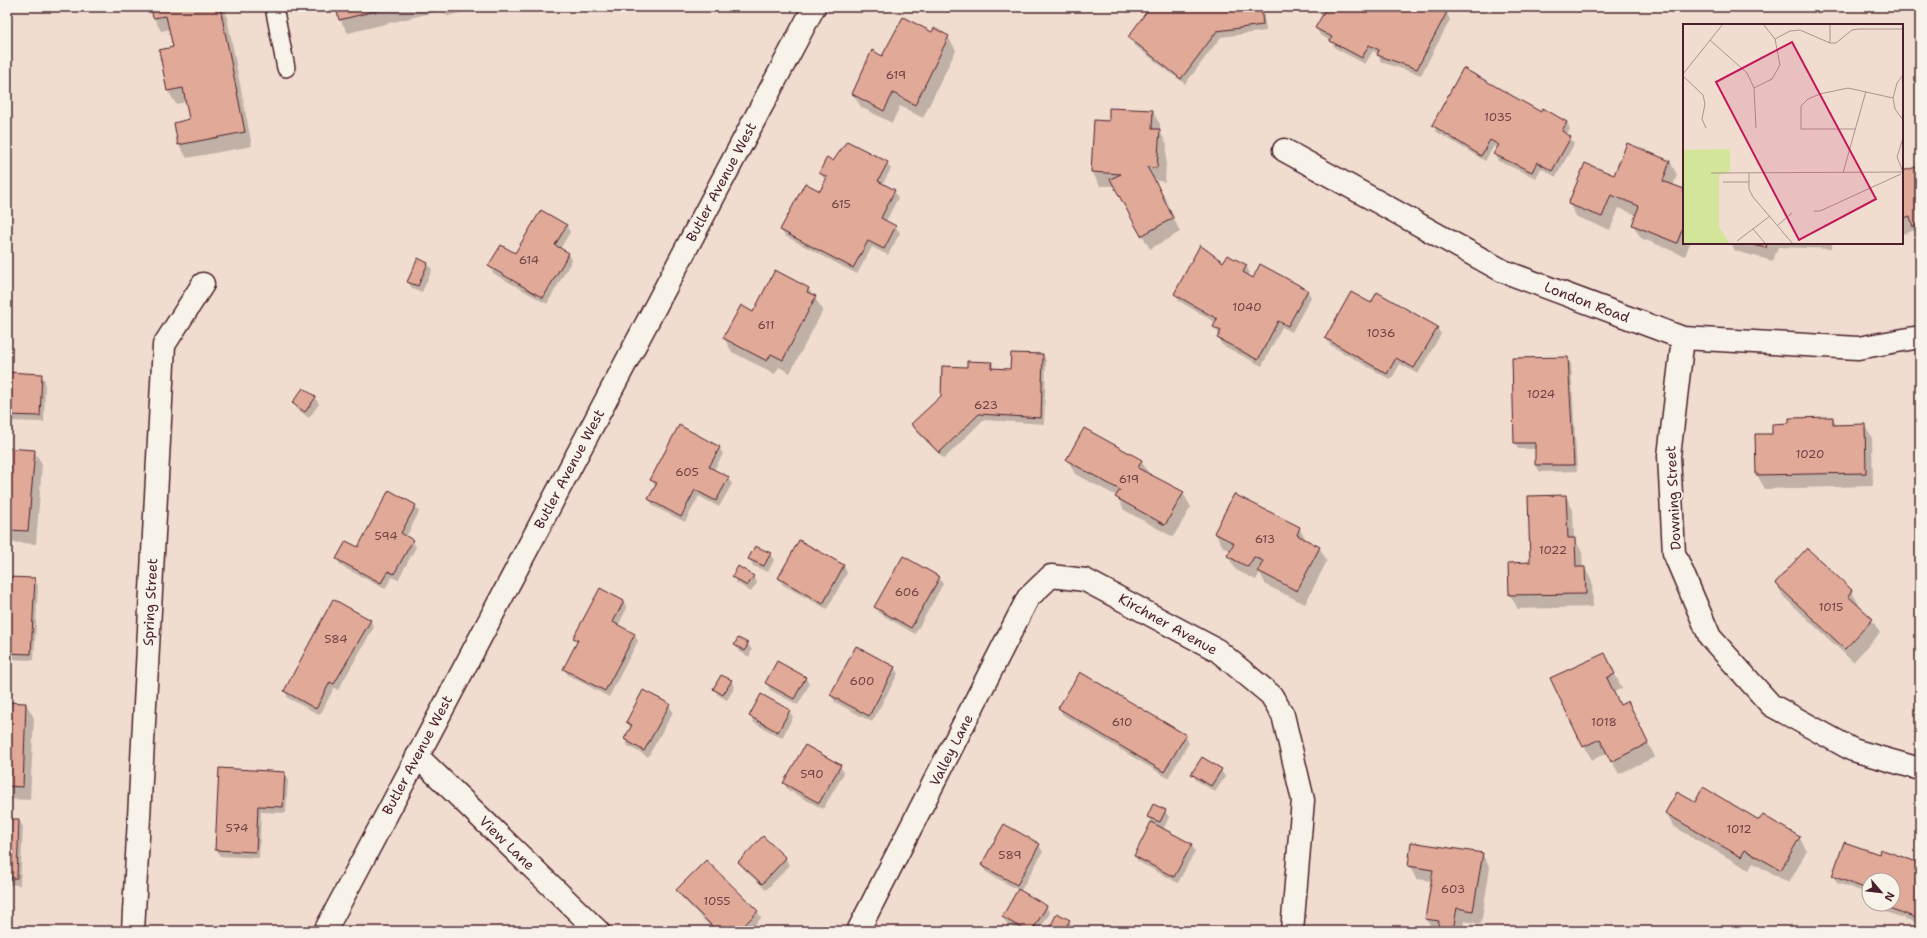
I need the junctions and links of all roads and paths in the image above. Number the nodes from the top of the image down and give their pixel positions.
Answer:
1 (274, 7) edge
2 (814, 7) edge
3 (286, 68) dead end
4 (1284, 150) dead end
5 (203, 284) dead end
6 (1920, 337) edge
7 (1683, 338) junction
8 (1051, 576) joint
9 (417, 756) junction
10 (1920, 769) edge
11 (133, 931) edge
12 (325, 931) edge
13 (598, 931) edge
14 (858, 931) edge
15 (1292, 931) edge

1 - 3 lane
2 - 9 street, Butler Avenue West
4 - 7 street, London Road
5 - 11 street, Spring Street
6 - 7 street, London Road
7 - 10 street, Downing Street
8 - 14 street, Valley Lane
8 - 15 street, Kirchner Avenue
9 - 12 street, Butler Avenue West
9 - 13 street, View Lane

